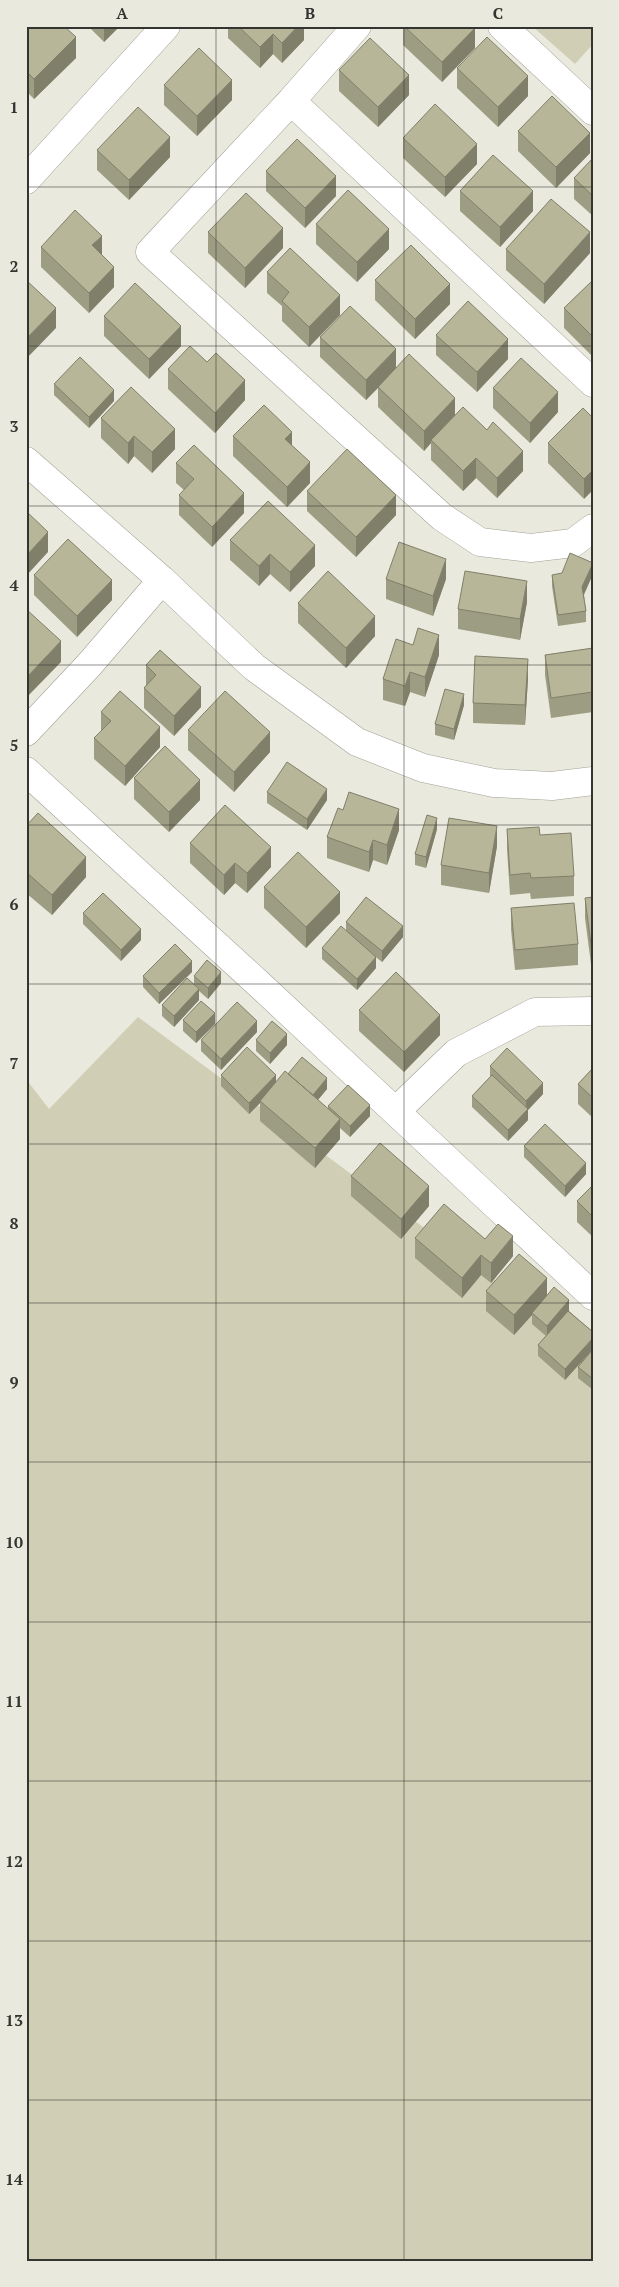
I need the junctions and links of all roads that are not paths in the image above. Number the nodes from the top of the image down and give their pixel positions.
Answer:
1 (166, 26) edge
2 (357, 26) edge
3 (502, 26) edge
4 (291, 100) junction
5 (593, 111) edge
6 (30, 168) edge
7 (593, 383) edge
8 (26, 461) edge
9 (593, 528) edge
10 (162, 580) junction
11 (26, 732) edge
12 (26, 771) edge
13 (593, 781) edge
14 (593, 1011) edge
15 (396, 1111) junction
16 (593, 1296) edge

1 - 6 street
2 - 4 street
3 - 5 street
4 - 7 street
4 - 9 street
8 - 10 street
10 - 11 street
10 - 13 street
12 - 15 street
14 - 15 street
15 - 16 street

